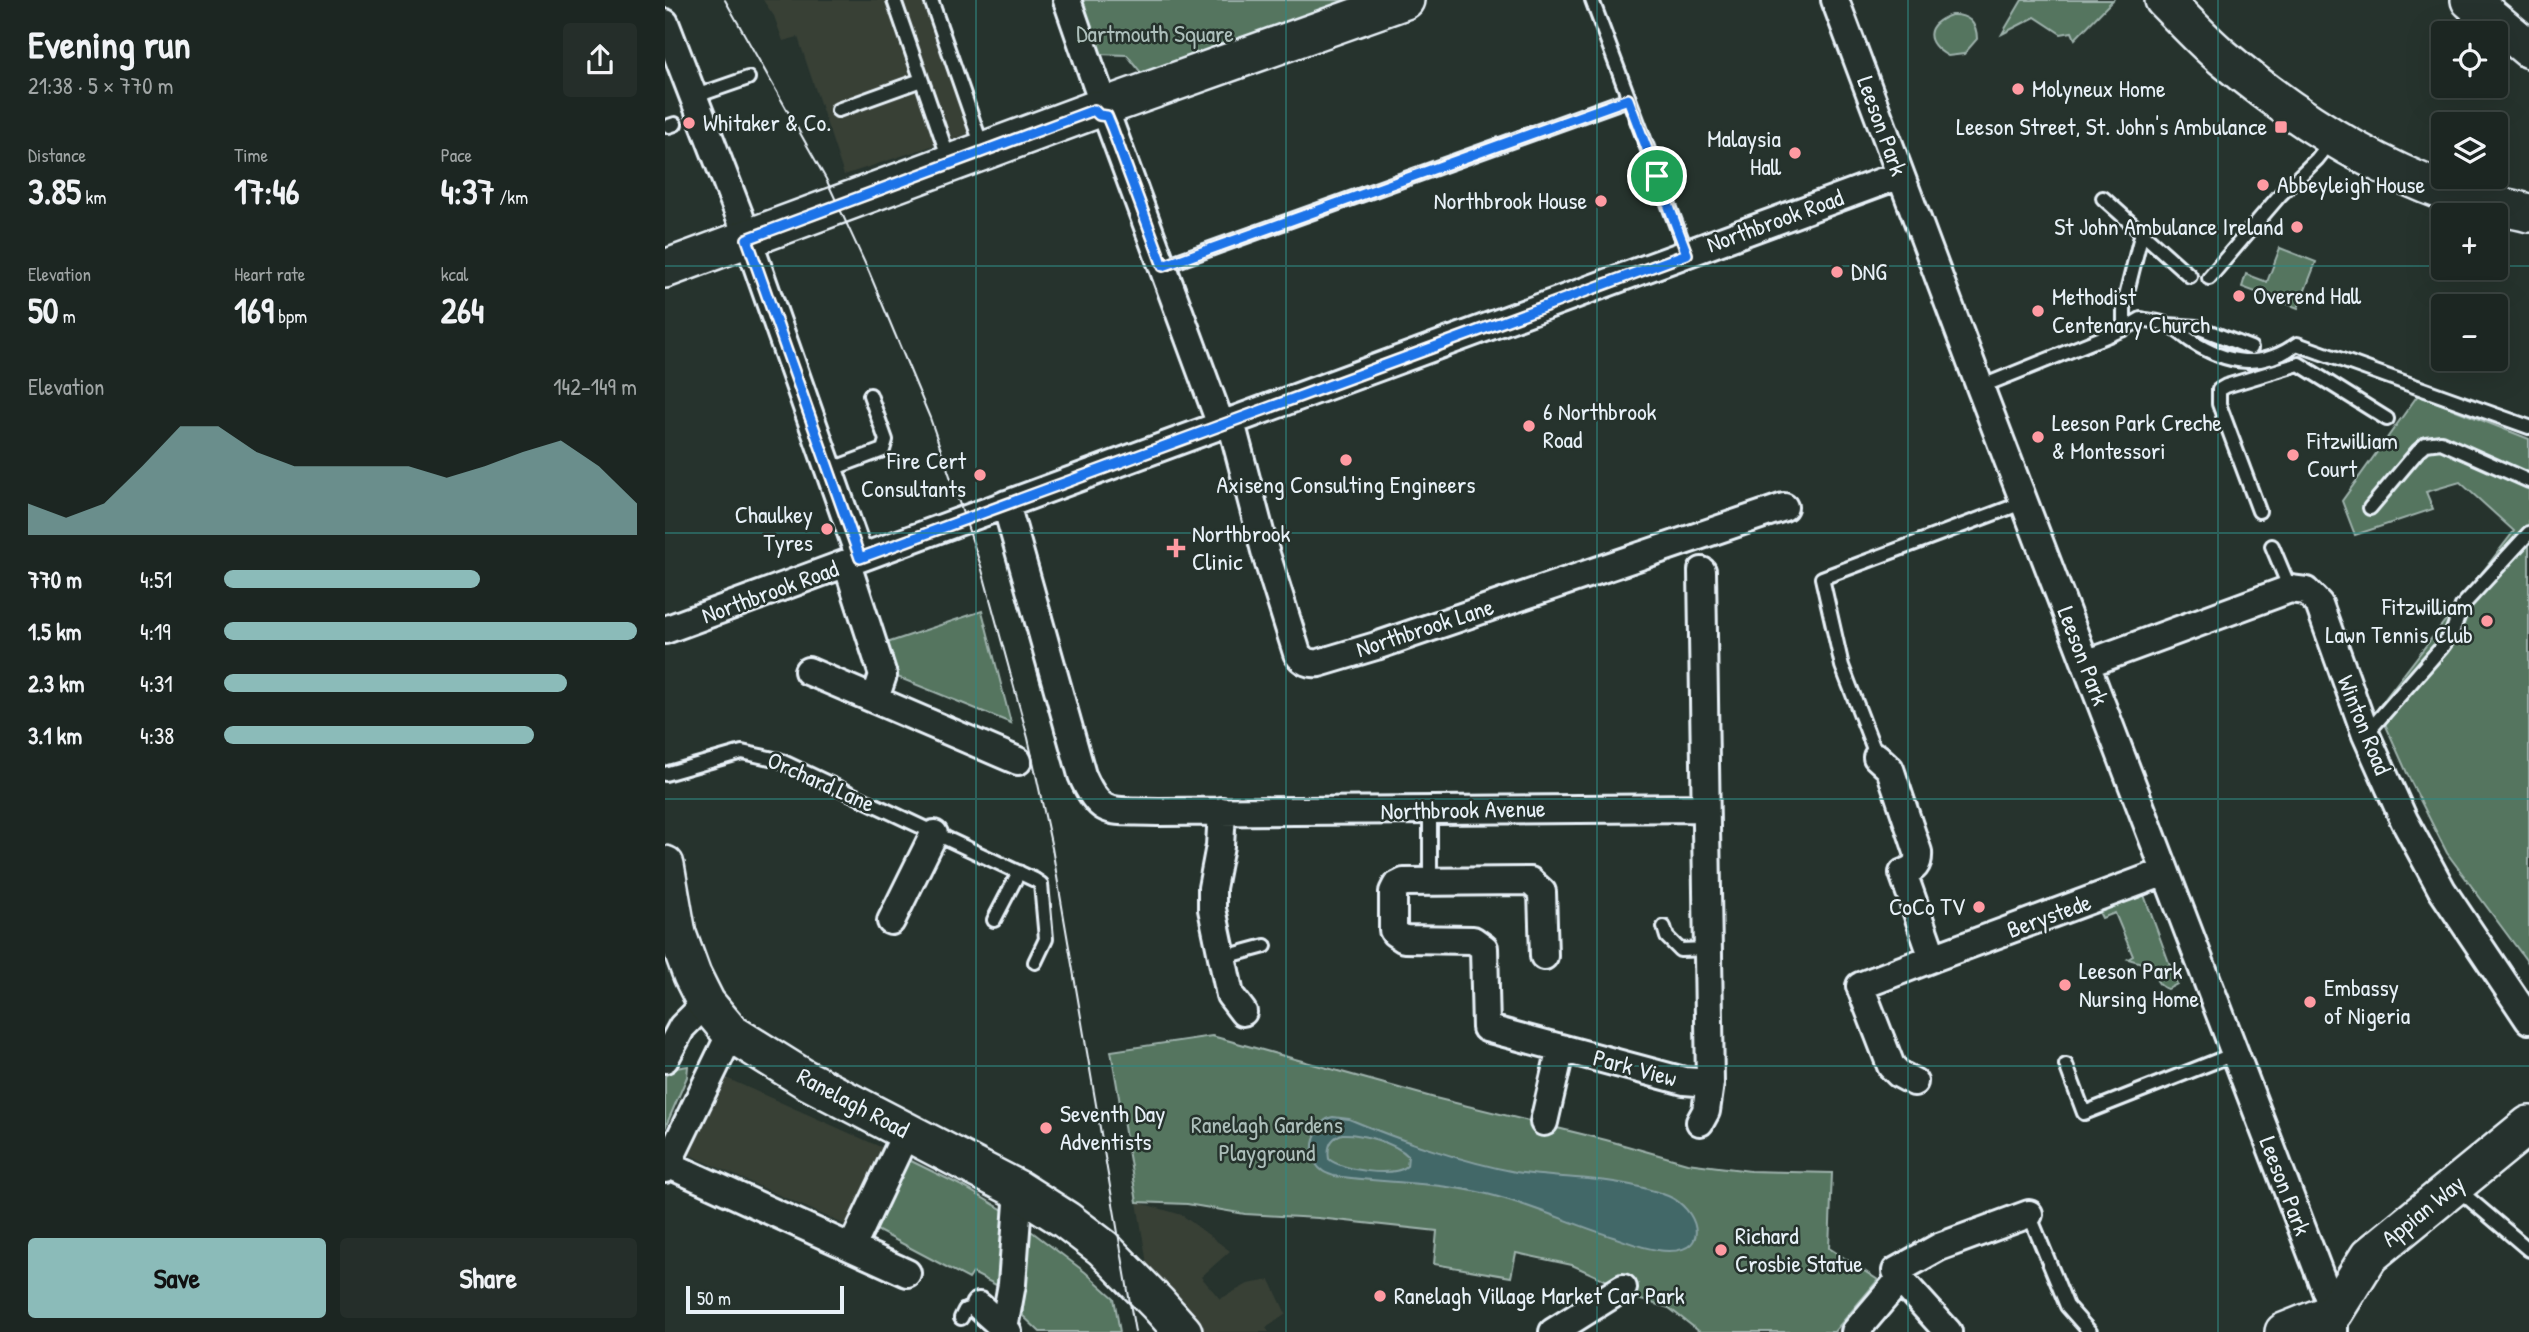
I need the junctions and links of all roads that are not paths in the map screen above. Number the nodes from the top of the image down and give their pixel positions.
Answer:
1 (894, 0) edge
2 (931, 0) edge
3 (1067, 0) edge
4 (1405, 0) edge
5 (1592, 0) edge
6 (1835, 0) edge
7 (2164, 0) edge
8 (2469, 13) edge
9 (665, 23) edge
10 (2529, 50) edge
11 (748, 78) dead end
12 (921, 80) junction
13 (1628, 99) junction
14 (1104, 106) junction
15 (695, 110) junction
16 (838, 110) dead end
17 (2334, 137) junction
18 (967, 156) junction
19 (1900, 175) junction
20 (2103, 198) dead end
21 (2529, 214) edge
22 (2142, 232) junction
23 (747, 239) junction
24 (1687, 254) junction
25 (1163, 266) junction
26 (665, 270) edge
27 (2190, 275) dead end
28 (2209, 278) dead end
29 (2168, 325) junction
30 (2125, 329) junction
31 (2251, 348) dead end
32 (2287, 351) junction
33 (2299, 363) junction
34 (1980, 387) junction
35 (870, 395) dead end
36 (2387, 419) dead end
37 (1226, 424) junction
38 (2529, 427) edge
39 (829, 470) junction
40 (2529, 481) edge
41 (2025, 502) junction
42 (1006, 504) junction
43 (1784, 506) dead end
44 (2370, 508) dead end
45 (2259, 511) dead end
46 (2529, 533) edge
47 (2272, 546) dead end
48 (853, 561) junction
49 (1702, 571) dead end
50 (2290, 589) junction
51 (665, 630) edge
52 (2086, 664) junction
53 (808, 671) dead end
54 (875, 699) junction
55 (2366, 735) junction
56 (1877, 757) joint
57 (1018, 761) dead end
58 (665, 774) edge
59 (1705, 808) junction
60 (1221, 811) junction
61 (1430, 811) junction
62 (934, 834) junction
63 (665, 865) edge
64 (1019, 872) junction
65 (2165, 872) junction
66 (1430, 881) junction
67 (994, 920) dead end
68 (891, 922) dead end
69 (1664, 928) dead end
70 (1265, 946) dead end
71 (1708, 949) junction
72 (1544, 956) dead end
73 (1221, 958) junction
74 (1933, 958) junction
75 (1035, 962) dead end
76 (1243, 1012) dead end
77 (718, 1018) junction
78 (2529, 1020) edge
79 (1561, 1048) junction
80 (2234, 1054) junction
81 (665, 1061) edge
82 (2066, 1065) dead end
83 (1914, 1082) dead end
84 (1710, 1083) junction
85 (1544, 1122) dead end
86 (1700, 1122) dead end
87 (2529, 1125) edge
88 (907, 1131) junction
89 (666, 1165) edge
90 (2456, 1185) junction
91 (1019, 1190) junction
92 (2029, 1214) joint
93 (852, 1247) junction
94 (2529, 1250) edge
95 (907, 1273) dead end
96 (1900, 1279) junction
97 (1623, 1288) dead end
98 (970, 1312) dead end
99 (2334, 1322) edge
100 (1006, 1330) edge
101 (1183, 1332) edge
102 (1553, 1332) edge
103 (1855, 1332) edge
104 (1948, 1332) edge
105 (2090, 1332) edge
106 (2284, 1332) edge

1 - 12 lane
2 - 18 lane
3 - 14 street
4 - 14 main road
5 - 13 lane
6 - 19 street, Leeson Park
7 - 17 main road
8 - 10 main road
9 - 15 street
11 - 15 lane
12 - 16 lane
12 - 18 lane
13 - 24 lane
13 - 25 lane
14 - 18 main road
14 - 25 street
15 - 23 street
17 - 21 main road
17 - 28 lane
18 - 23 main road
19 - 24 street, Northbrook Road
19 - 34 street, Leeson Park
20 - 22 lane
22 - 27 lane
22 - 30 lane
23 - 26 main road
23 - 39 street
24 - 37 street, Northbrook Road
25 - 37 street
29 - 30 lane
29 - 31 lane
29 - 32 lane
30 - 34 lane
32 - 33 lane
32 - 38 lane
33 - 36 lane
33 - 45 lane
34 - 41 street, Leeson Park
35 - 39 lane
37 - 42 street, Northbrook Road
37 - 43 street, Northbrook Lane
39 - 48 street
40 - 44 lane
41 - 52 street, Leeson Park
41 - 56 lane
42 - 48 street, Northbrook Road
42 - 60 street, Northbrook Avenue
46 - 55 lane
47 - 50 lane
48 - 51 street, Northbrook Road
48 - 54 street
49 - 59 street
50 - 52 street
50 - 55 street, Winton Road
52 - 65 street, Leeson Park
53 - 54 street
54 - 57 street
55 - 78 street, Winton Road
56 - 74 street
58 - 62 lane, Orchard Lane
59 - 61 street, Northbrook Avenue
59 - 71 street
60 - 61 street, Northbrook Avenue
60 - 73 street
61 - 66 lane
62 - 64 lane, Orchard Lane
62 - 68 street
63 - 77 main road
64 - 67 lane
64 - 75 lane, Orchard Lane
65 - 74 street, Berystede
65 - 80 street, Leeson Park
66 - 72 street
66 - 79 street, Park View
69 - 71 lane
70 - 73 lane
71 - 84 street
73 - 76 street
74 - 83 street, Berystede
77 - 81 street
77 - 88 main road, Ranelagh Road
77 - 89 street
79 - 84 street, Park View
79 - 85 street, Park View
80 - 82 lane
80 - 99 street, Leeson Park
84 - 86 street
87 - 90 main road, Appian Way
88 - 91 main road, Ranelagh Road
88 - 93 street
89 - 93 street
90 - 94 lane
90 - 99 main road, Appian Way
91 - 100 street
91 - 101 main road, Ranelagh Road
92 - 96 street
92 - 105 lane
93 - 95 street
96 - 103 street
96 - 104 street
97 - 102 street
98 - 100 street
99 - 106 main road

